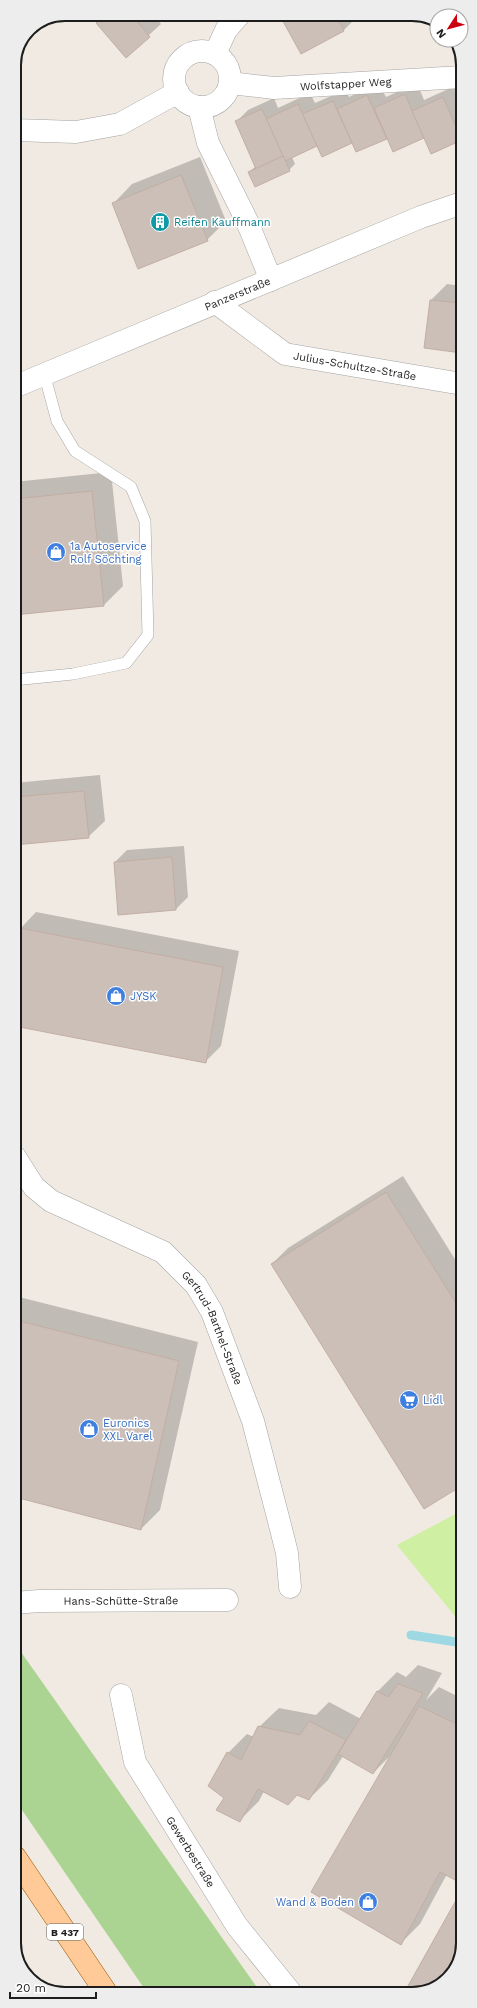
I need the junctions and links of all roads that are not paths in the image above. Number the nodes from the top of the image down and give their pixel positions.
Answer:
1 (234, 21) edge
2 (215, 54) junction
3 (456, 77) edge
4 (230, 83) junction
5 (178, 92) junction
6 (198, 106) junction
7 (21, 130) edge
8 (456, 205) edge
9 (271, 280) junction
10 (215, 302) junction
11 (44, 373) junction
12 (456, 383) edge
13 (21, 384) edge
14 (21, 679) edge
15 (21, 1168) edge
16 (290, 1587) dead end
17 (227, 1600) dead end
18 (21, 1602) edge
19 (121, 1695) dead end
20 (21, 1866) edge
21 (101, 1987) edge
22 (285, 1987) edge

1 - 2 street
2 - 4 street
2 - 5 street
3 - 4 street, Wolfstapper Weg
4 - 6 street
5 - 6 street
5 - 7 street
6 - 9 street
8 - 9 street, Panzerstraße
9 - 10 street, Panzerstraße
10 - 11 street, Panzerstraße
10 - 12 street, Julius-Schultze-Straße
11 - 13 street, Panzerstraße
11 - 14 lane
15 - 16 street, Gertrud-Barthel-Straße
17 - 18 street, Hans-Schütte-Straße
19 - 22 street, Gewerbestraße
20 - 21 main road, B 437

